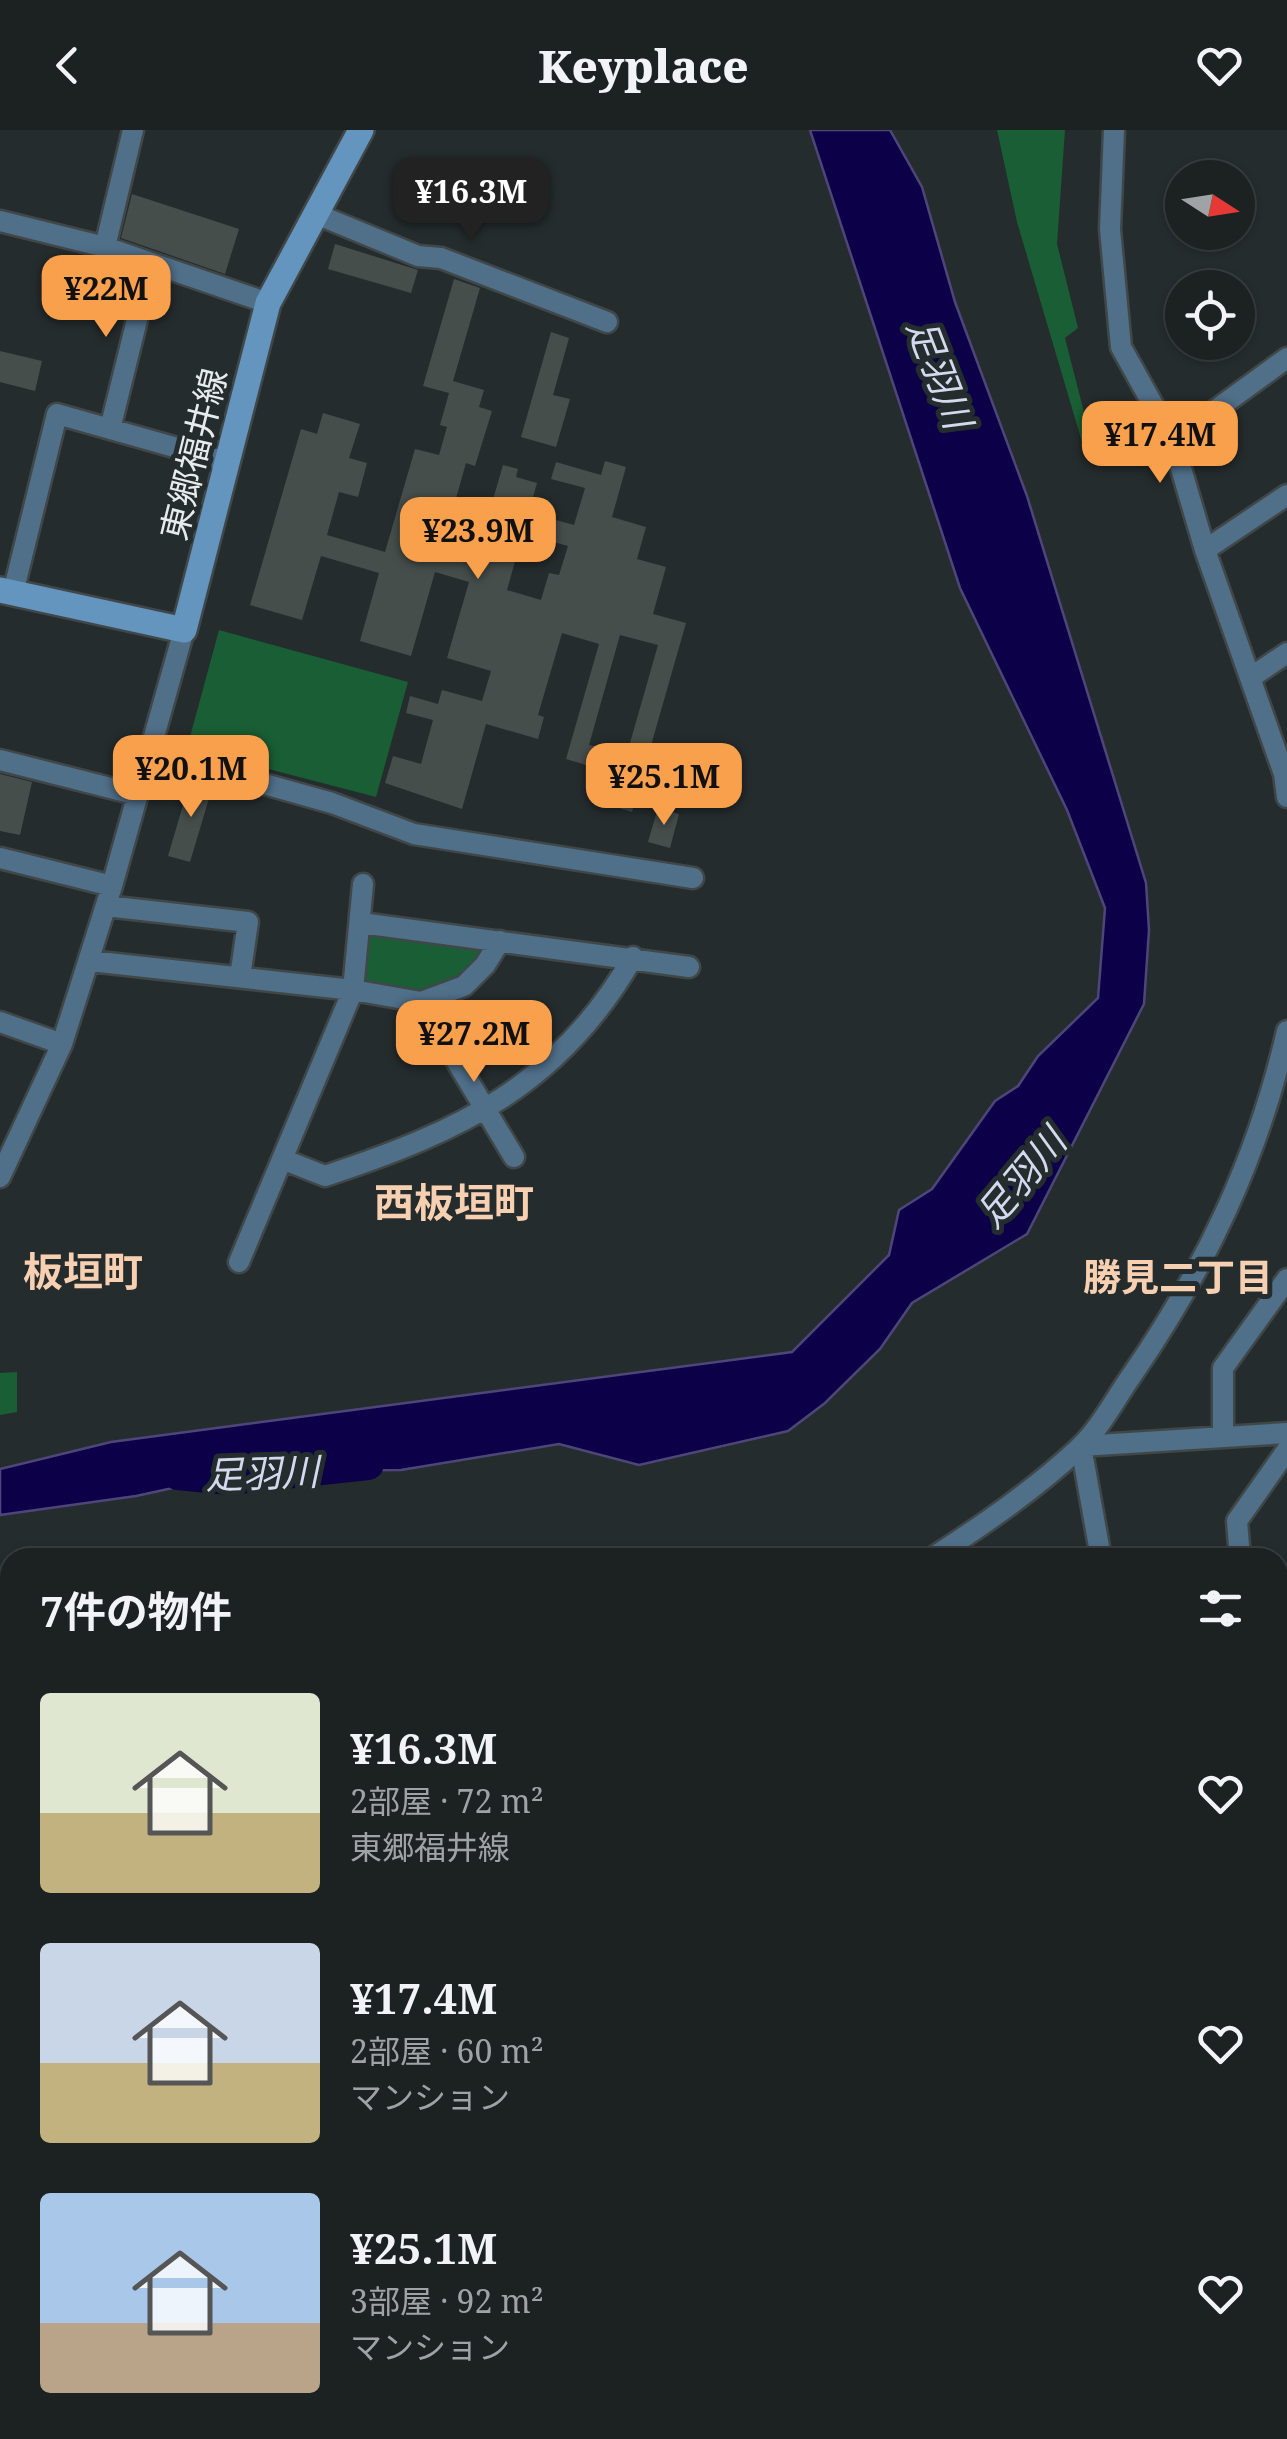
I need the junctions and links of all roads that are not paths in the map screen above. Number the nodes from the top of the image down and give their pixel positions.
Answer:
1 (133, 130) edge
2 (361, 130) edge
3 (1114, 130) edge
4 (316, 214) junction
5 (0, 221) edge
6 (106, 247) junction
7 (151, 263) junction
8 (268, 303) junction
9 (607, 322) dead end
10 (1287, 358) edge
11 (110, 429) junction
12 (1173, 441) junction
13 (228, 462) junction
14 (1287, 495) edge
15 (1204, 550) junction
16 (7, 592) edge
17 (184, 630) junction
18 (1287, 653) edge
19 (1250, 678) junction
20 (150, 752) junction
21 (0, 760) edge
22 (1286, 775) edge
23 (138, 795) junction
24 (1287, 797) edge
25 (0, 858) edge
26 (693, 878) dead end
27 (362, 884) dead end
28 (109, 896) junction
29 (361, 924) junction
30 (500, 940) junction
31 (633, 957) junction
32 (90, 961) junction
33 (688, 967) dead end
34 (240, 977) junction
35 (354, 990) junction
36 (421, 1002) junction
37 (0, 1022) edge
38 (1287, 1032) edge
39 (62, 1044) junction
40 (483, 1109) junction
41 (514, 1157) dead end
42 (282, 1158) junction
43 (0, 1178) edge
44 (240, 1262) dead end
45 (1287, 1278) edge
46 (1287, 1433) edge
47 (1223, 1435) junction
48 (1082, 1446) junction
49 (1287, 1450) edge
50 (947, 1548) edge
51 (1099, 1548) edge
52 (1239, 1548) edge

1 - 6 street
2 - 4 main road, 東郷福井線
3 - 12 street
4 - 8 main road, 東郷福井線
4 - 9 street
5 - 6 street
6 - 7 street
7 - 8 street
7 - 11 street
8 - 13 main road, 東郷福井線
10 - 12 street
11 - 13 street
11 - 16 street
12 - 15 street
13 - 17 main road, 東郷福井線
14 - 15 street
15 - 19 street
16 - 17 main road
17 - 20 street
18 - 19 street
19 - 22 street
20 - 23 street
20 - 26 street
21 - 23 street
22 - 24 street
23 - 28 street
25 - 28 street
27 - 29 street
28 - 32 street
28 - 34 street
29 - 30 street
29 - 35 street
30 - 31 street
30 - 36 street
31 - 33 street
31 - 40 street
32 - 34 street
32 - 39 street
34 - 35 street
35 - 36 street
35 - 42 street
36 - 40 street
37 - 39 street
38 - 48 street
39 - 43 street
40 - 41 street
40 - 42 street
42 - 44 street
45 - 47 street
46 - 47 street
47 - 48 street
48 - 50 street
48 - 51 street
49 - 52 street

